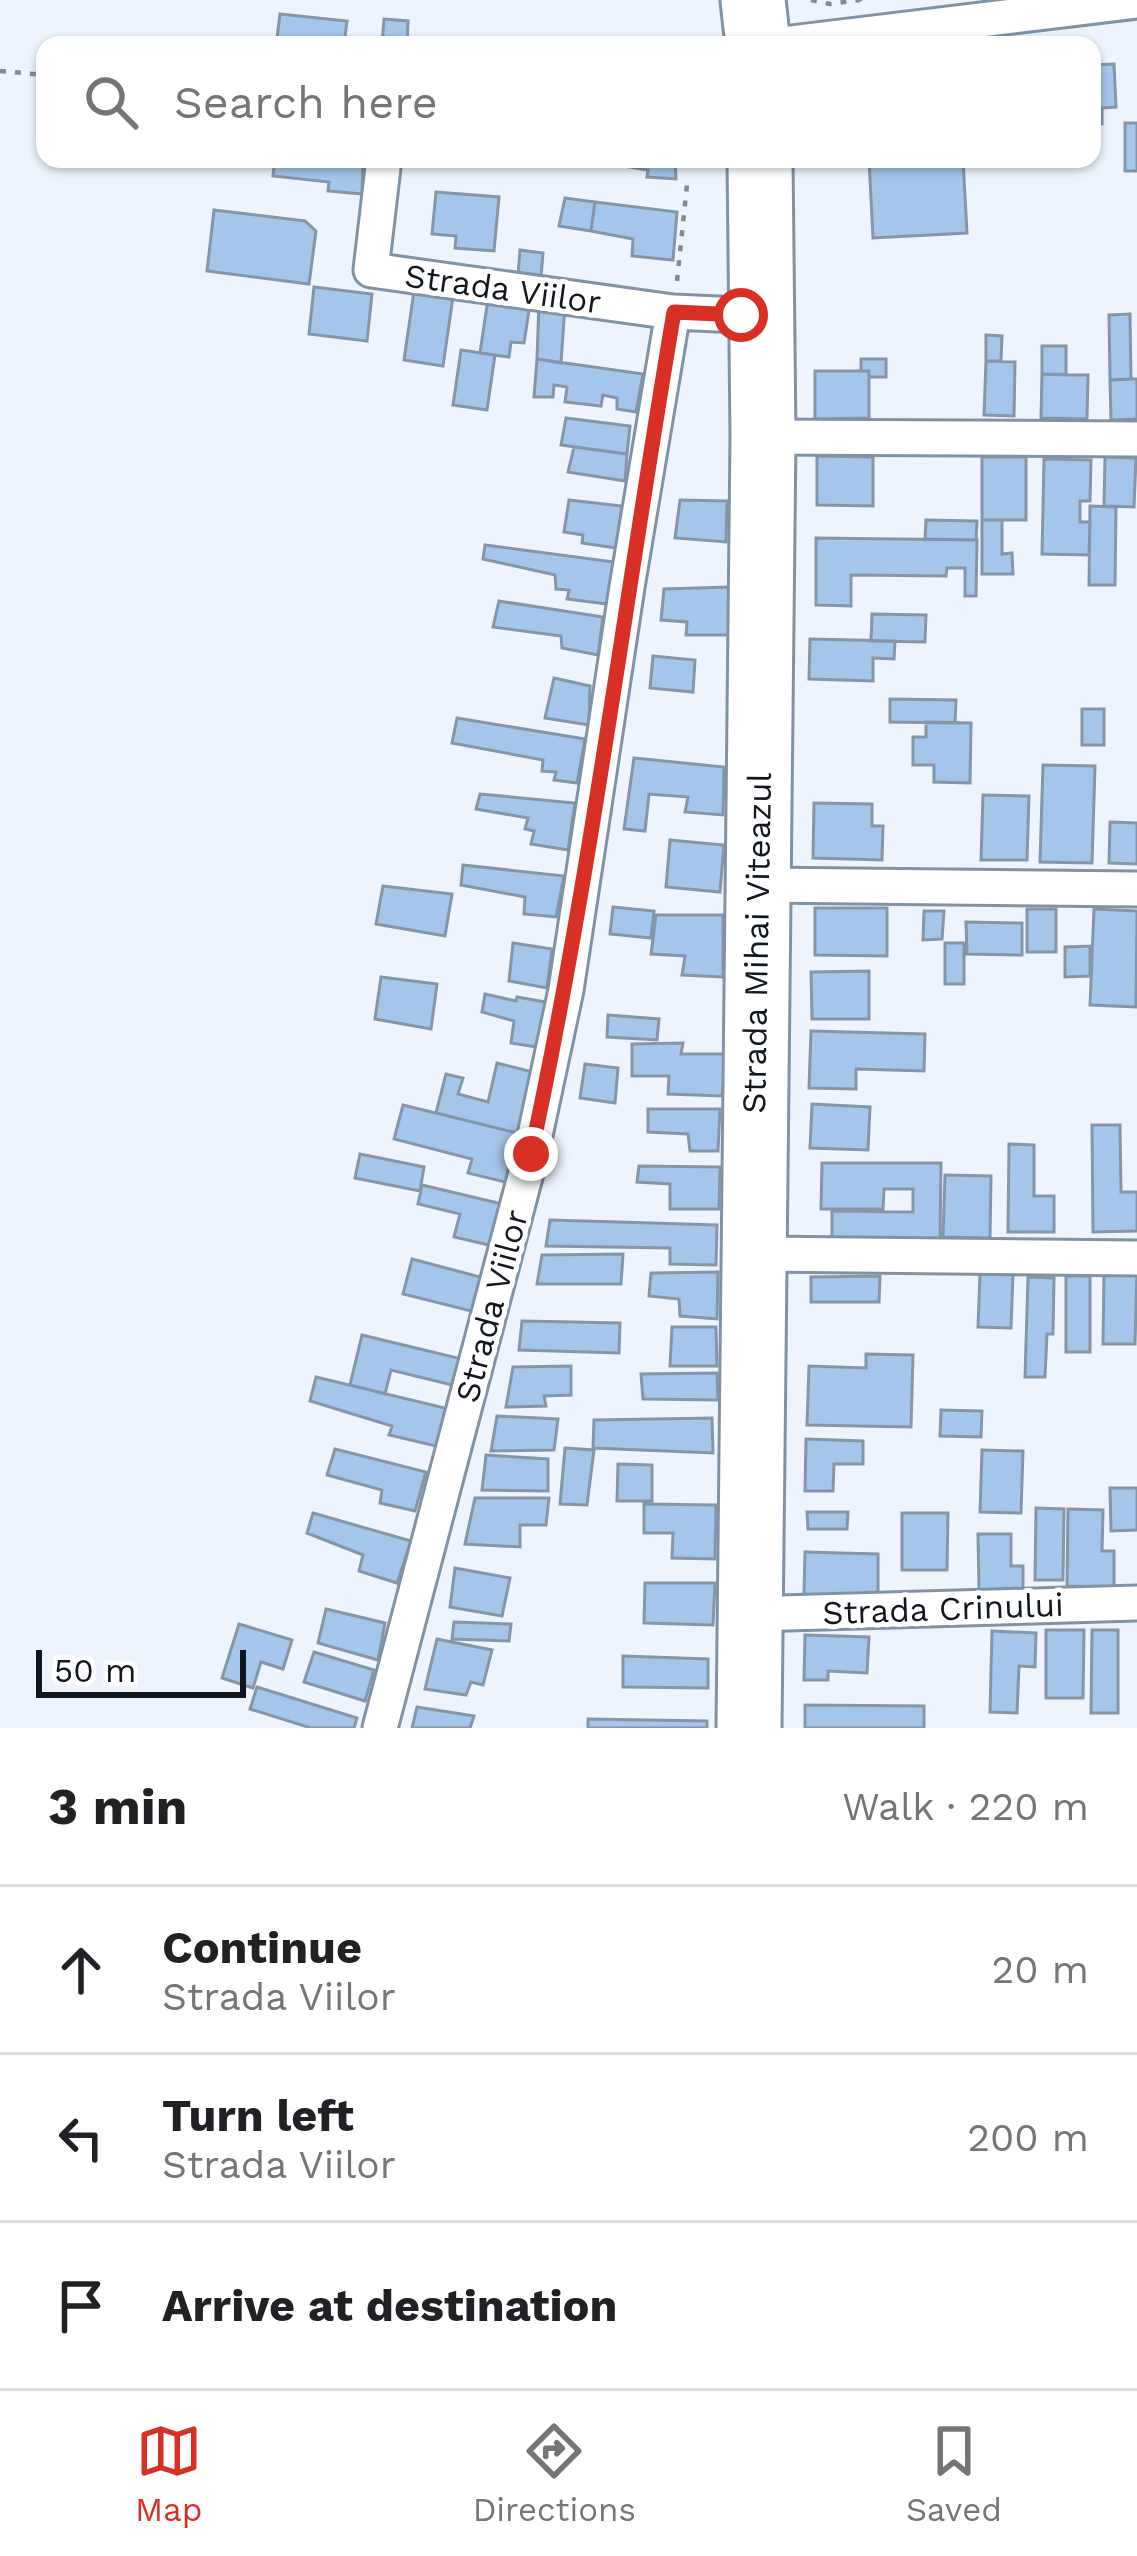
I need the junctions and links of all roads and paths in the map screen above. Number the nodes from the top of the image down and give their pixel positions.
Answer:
1 (753, 0) edge
2 (1137, 1) edge
3 (757, 36) edge
4 (849, 36) edge
5 (0, 71) edge
6 (36, 74) edge
7 (383, 168) edge
8 (760, 168) edge
9 (687, 185) dead end
10 (674, 312) junction
11 (762, 316) junction
12 (763, 437) junction
13 (1137, 439) edge
14 (757, 885) junction
15 (1137, 889) edge
16 (752, 1254) junction
17 (1137, 1258) edge
18 (1137, 1603) edge
19 (749, 1614) junction
20 (380, 1728) edge
21 (748, 1728) edge

1 - 3 highway
2 - 4 street
5 - 6 path
7 - 10 street, Strada Viilor
8 - 11 highway, Strada Mihai Viteazul
9 - 10 path
10 - 11 street, Strada Viilor
10 - 20 street, Strada Viilor
11 - 12 highway, Strada Mihai Viteazul
12 - 13 street
12 - 14 highway, Strada Mihai Viteazul
14 - 15 street
14 - 16 highway, Strada Mihai Viteazul
16 - 17 street
16 - 19 highway, Strada Mihai Viteazul
18 - 19 street, Strada Crinului
19 - 21 highway, Strada Mihai Viteazul

